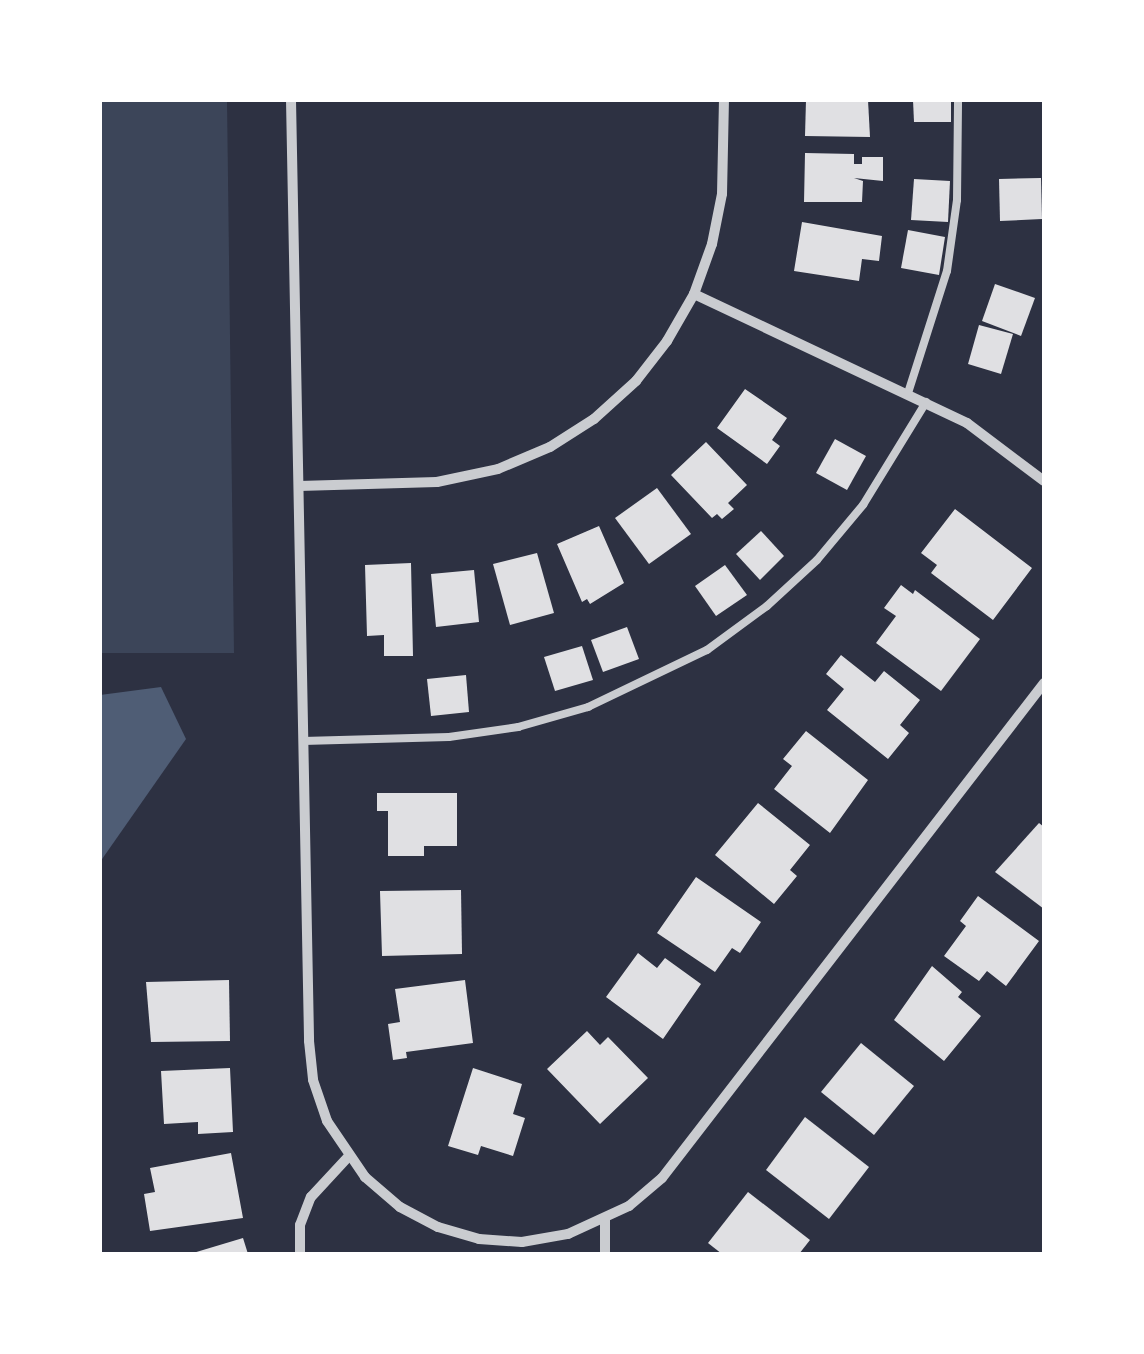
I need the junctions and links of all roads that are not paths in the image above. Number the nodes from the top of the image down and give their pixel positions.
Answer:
1 (291, 100) edge
2 (724, 100) edge
3 (958, 100) edge
4 (694, 294) junction
5 (908, 393) junction
6 (926, 402) junction
7 (1044, 482) edge
8 (298, 486) junction
9 (1044, 683) edge
10 (303, 742) junction
11 (348, 1157) junction
12 (605, 1220) junction
13 (300, 1254) edge
14 (605, 1254) edge

1 - 8 street
2 - 4 street
3 - 5 lane
4 - 5 street
4 - 8 street
5 - 6 street
6 - 7 street
6 - 10 lane
8 - 10 street
9 - 12 street
10 - 11 street
11 - 12 street
11 - 13 street
12 - 14 street

